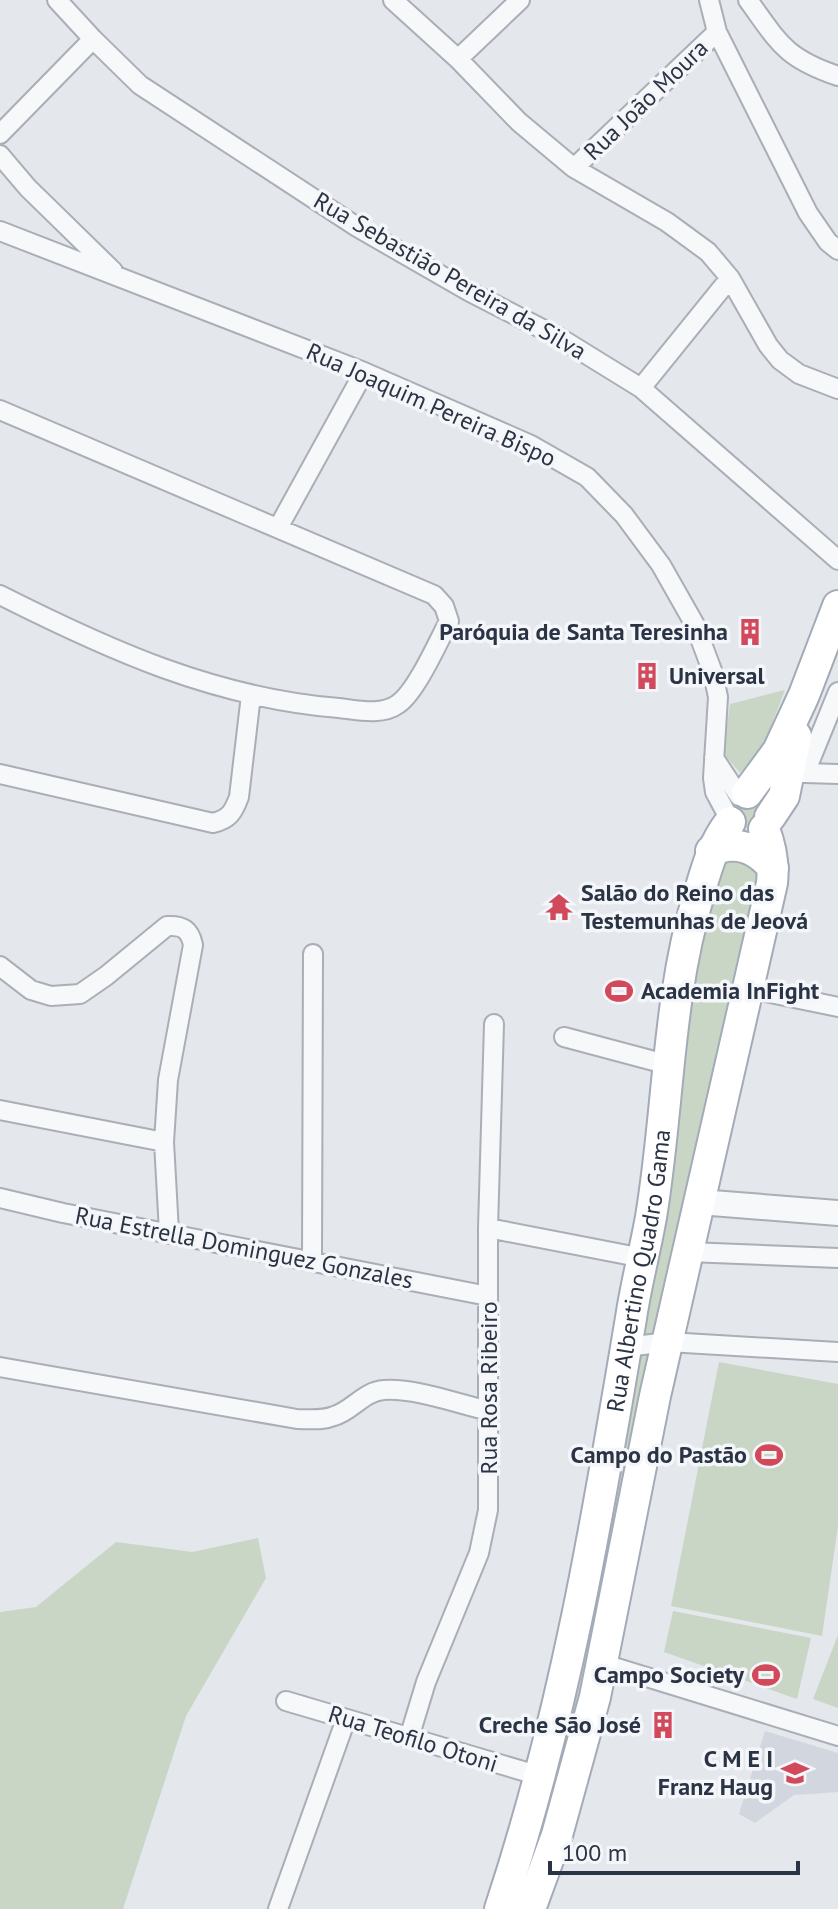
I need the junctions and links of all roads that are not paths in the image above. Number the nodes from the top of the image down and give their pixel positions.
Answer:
1 (57, 0) edge
2 (393, 0) edge
3 (520, 0) edge
4 (709, 0) edge
5 (748, 0) edge
6 (717, 32) junction
7 (93, 39) junction
8 (458, 59) junction
9 (838, 76) edge
10 (0, 134) edge
11 (0, 155) edge
12 (574, 168) junction
13 (0, 231) edge
14 (838, 250) edge
15 (118, 276) junction
16 (730, 278) junction
17 (364, 372) junction
18 (641, 388) junction
19 (838, 389) edge
20 (0, 410) edge
21 (278, 528) junction
22 (838, 560) edge
23 (0, 595) edge
24 (838, 606) edge
25 (838, 692) edge
26 (251, 695) junction
27 (804, 695) junction
28 (797, 773) junction
29 (0, 774) edge
30 (838, 774) edge
31 (736, 807) junction
32 (767, 823) junction
33 (711, 851) junction
34 (773, 868) junction
35 (313, 954) dead end
36 (0, 966) edge
37 (746, 988) junction
38 (838, 1007) edge
39 (494, 1024) dead end
40 (564, 1037) dead end
41 (669, 1065) junction
42 (0, 1110) edge
43 (164, 1142) junction
44 (0, 1198) edge
45 (699, 1202) junction
46 (838, 1213) edge
47 (488, 1228) junction
48 (169, 1232) junction
49 (688, 1252) junction
50 (643, 1258) junction
51 (838, 1258) edge
52 (312, 1260) junction
53 (488, 1296) junction
54 (668, 1342) junction
55 (626, 1347) junction
56 (838, 1352) edge
57 (0, 1367) edge
58 (489, 1411) junction
59 (601, 1663) junction
60 (286, 1701) dead end
61 (346, 1719) junction
62 (838, 1736) edge
63 (409, 1738) junction
64 (540, 1776) junction
65 (542, 1830) junction
66 (278, 1909) edge
67 (500, 1909) edge
68 (530, 1909) edge

1 - 7 street, Rua Sebastião Pereira da Silva
2 - 8 street
3 - 8 street
4 - 6 street
5 - 9 street
6 - 12 street, Rua João Moura
6 - 14 street
7 - 10 street
7 - 18 street, Rua Sebastião Pereira da Silva
8 - 12 street
11 - 15 street, Rua Joaquim Pereira Bispo
12 - 16 street
13 - 15 street
15 - 17 street, Rua Joaquim Pereira Bispo
16 - 18 street
16 - 19 street
17 - 21 street
17 - 31 street, Rua Joaquim Pereira Bispo
18 - 22 street, Rua Sebastião Pereira da Silva
20 - 21 street
21 - 26 street
23 - 26 street
24 - 27 main road
25 - 28 street
26 - 29 street
27 - 28 main road
27 - 31 main road, Rua Albertino Quadro Gama
28 - 30 street
28 - 32 main road
31 - 32 main road
31 - 33 main road, Rua Albertino Quadro Gama
32 - 34 main road, Rua Albertino Quadro Gama
33 - 34 main road
33 - 41 main road, Rua Albertino Quadro Gama
34 - 37 main road, Rua Albertino Quadro Gama
35 - 52 street
36 - 43 street
37 - 38 street
37 - 45 main road, Rua Albertino Quadro Gama
39 - 47 street, Rua Rosa Ribeiro
40 - 41 street
41 - 50 main road, Rua Albertino Quadro Gama
42 - 43 street
43 - 48 street
44 - 48 street, Rua Estrella Dominguez Gonzales
45 - 46 street
45 - 49 main road, Rua Albertino Quadro Gama
47 - 50 street
47 - 53 street, Rua Rosa Ribeiro
48 - 52 street, Rua Estrella Dominguez Gonzales
49 - 51 street
49 - 54 main road, Rua Albertino Quadro Gama
50 - 55 main road, Rua Albertino Quadro Gama
52 - 53 street, Rua Estrella Dominguez Gonzales
53 - 58 street, Rua Rosa Ribeiro
54 - 55 street
54 - 56 street
54 - 59 main road, Rua Albertino Quadro Gama
55 - 64 main road, Rua Albertino Quadro Gama
57 - 58 street
58 - 63 street, Rua Rosa Ribeiro
59 - 62 street
59 - 65 main road, Rua Albertino Quadro Gama
60 - 61 street, Rua Teofilo Otoni
61 - 63 street, Rua Teofilo Otoni
61 - 66 street
63 - 64 street, Rua Teofilo Otoni
64 - 65 main road, Rua Albertino Quadro Gama
65 - 67 main road, Rua Albertino Quadro Gama
65 - 68 main road, Rua Albertino Quadro Gama

